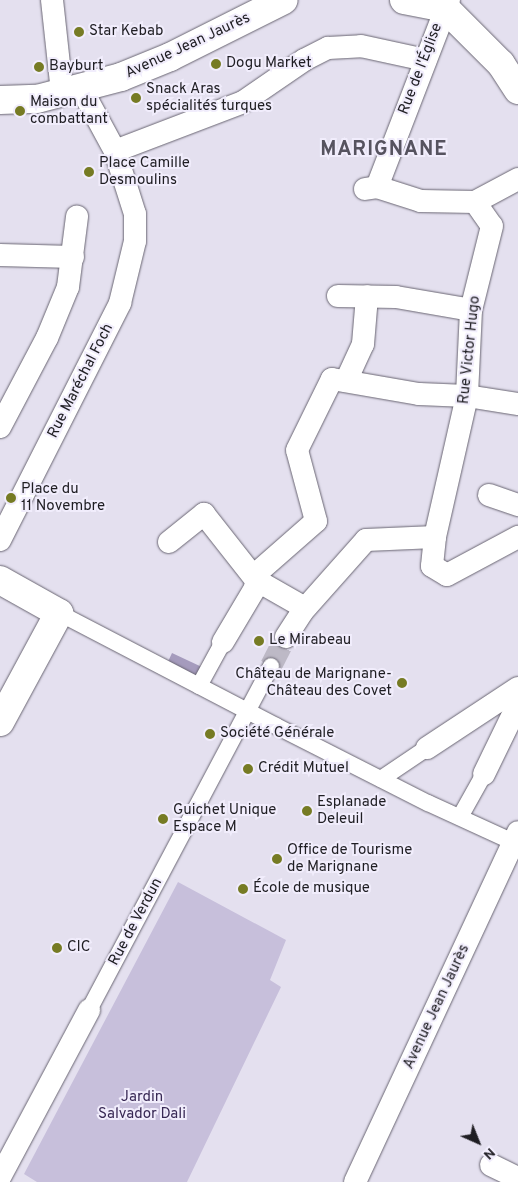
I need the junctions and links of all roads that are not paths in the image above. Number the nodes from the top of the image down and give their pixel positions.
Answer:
1 (52, 0) edge
2 (284, 0) edge
3 (404, 0) edge
4 (447, 4) edge
5 (425, 60) junction
6 (71, 90) junction
7 (518, 90) edge
8 (0, 100) edge
9 (115, 151) junction
10 (518, 179) edge
11 (475, 202) junction
12 (77, 217) dead end
13 (0, 255) edge
14 (73, 257) junction
15 (338, 296) dead end
16 (367, 296) junction
17 (471, 310) junction
18 (339, 380) junction
19 (467, 396) junction
20 (518, 404) edge
21 (0, 427) edge
22 (489, 495) dead end
23 (518, 505) edge
24 (435, 537) junction
25 (518, 537) edge
26 (0, 540) edge
27 (169, 542) dead end
28 (0, 580) edge
29 (256, 580) junction
30 (305, 608) junction
31 (59, 612) junction
32 (286, 637) tunnel mouth
33 (223, 642) joint
34 (271, 666) tunnel mouth
35 (199, 686) junction
36 (518, 688) edge
37 (518, 704) edge
38 (247, 712) junction
39 (0, 722) edge
40 (428, 748) joint
41 (484, 774) joint
42 (381, 779) junction
43 (460, 818) junction
44 (516, 837) edge
45 (89, 1010) joint
46 (491, 1165) dead end
47 (0, 1177) edge
48 (518, 1178) edge
49 (355, 1182) edge

1 - 6 street
2 - 6 street, Avenue Jean Jaurès
3 - 4 street
4 - 5 street, Rue de l'Église
4 - 7 street
5 - 9 street
5 - 11 street, Rue de l'Église
6 - 8 street, Avenue Jean Jaurès
6 - 9 street
9 - 26 street, Rue Maréchal Foch
10 - 11 street
11 - 17 street, Rue Victor Hugo
12 - 14 street
13 - 14 street
14 - 21 street
15 - 16 street
16 - 17 street
16 - 18 street
17 - 19 street, Rue Victor Hugo
18 - 19 street
18 - 29 street
19 - 20 street
19 - 24 street, Rue Victor Hugo
22 - 23 street
24 - 25 street, Rue Victor Hugo
24 - 30 street
27 - 29 street
28 - 31 street
29 - 30 street
29 - 33 street
30 - 32 street
31 - 35 street
31 - 39 street
33 - 35 street
34 - 38 street, Rue de Verdun
35 - 38 street
36 - 40 street
37 - 41 street
38 - 42 street
38 - 45 street, Rue de Verdun
40 - 42 street
41 - 43 street
42 - 43 street
43 - 44 street
44 - 49 street, Avenue Jean Jaurès
45 - 47 street, Rue de Verdun
46 - 48 street

